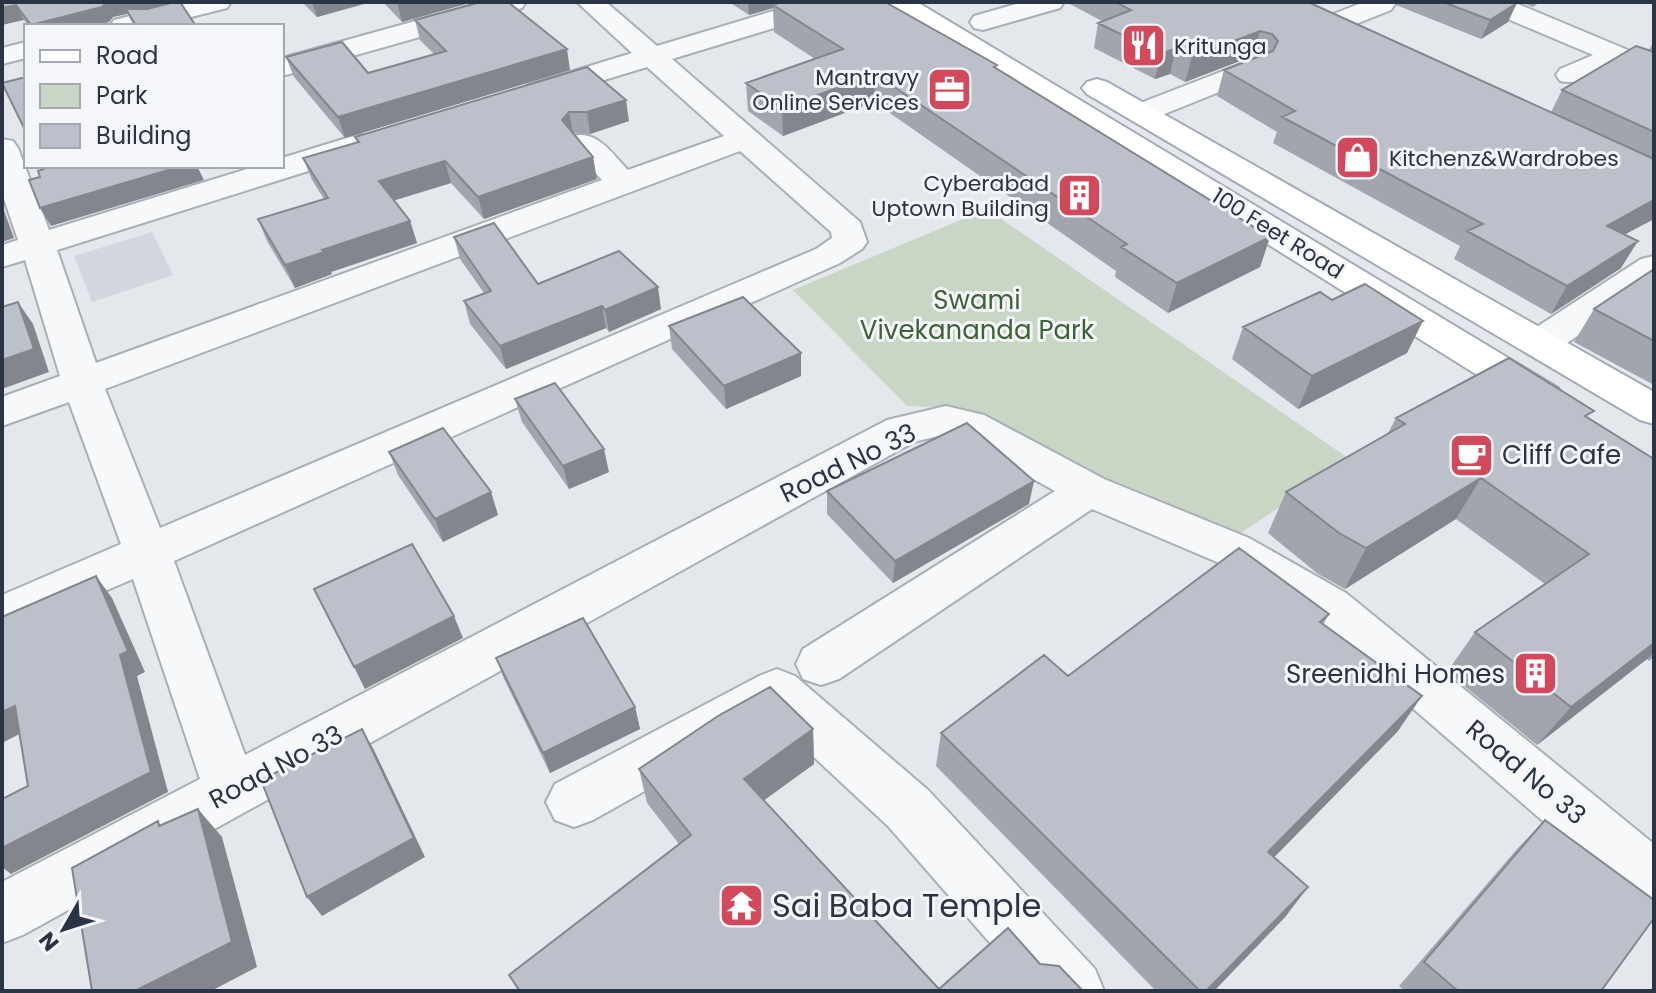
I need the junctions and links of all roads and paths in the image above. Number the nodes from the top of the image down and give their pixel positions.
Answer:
1 (218, 2) edge
2 (513, 2) edge
3 (590, 2) edge
4 (831, 2) edge
5 (899, 2) edge
6 (950, 2) edge
7 (1051, 2) edge
8 (1491, 2) edge
9 (1382, 4) dead end
10 (162, 8) edge
11 (983, 22) junction
12 (127, 24) edge
13 (1355, 39) edge
14 (24, 50) edge
15 (1618, 55) junction
16 (2, 56) edge
17 (651, 57) junction
18 (284, 66) edge
19 (1254, 68) edge
20 (1654, 71) edge
21 (1570, 75) dead end
22 (514, 98) edge
23 (1141, 113) junction
24 (392, 135) edge
25 (746, 138) junction
26 (24, 142) edge
27 (584, 143) edge
28 (2, 148) edge
29 (623, 183) junction
30 (1372, 245) junction
31 (20, 251) edge
32 (1331, 265) junction
33 (1654, 267) edge
34 (1540, 343) junction
35 (82, 382) junction
36 (1654, 410) edge
37 (2, 412) edge
38 (1576, 419) edge
39 (1089, 490) junction
40 (148, 554) junction
41 (2, 616) edge
42 (821, 664) dead end
43 (231, 791) junction
44 (574, 802) dead end
45 (1654, 880) edge
46 (2, 914) edge
47 (1073, 991) edge

1 - 10 street
2 - 18 street
3 - 17 street
4 - 17 street
5 - 32 main road, 100 Feet Road
6 - 11 main road, 100 Feet Road
7 - 11 street
8 - 15 street
9 - 13 street
10 - 12 street
11 - 23 main road, 100 Feet Road
14 - 16 street
15 - 20 street
15 - 21 street
17 - 22 street
17 - 25 street
19 - 23 street
23 - 30 main road, 100 Feet Road
24 - 31 street
25 - 29 street
25 - 40 street
26 - 28 street
27 - 29 street
28 - 31 street
29 - 35 street
30 - 32 main road
30 - 34 main road, 100 Feet Road
31 - 35 street
32 - 38 main road, 100 Feet Road
33 - 34 street
34 - 36 main road, 100 Feet Road
35 - 37 street
35 - 40 street
39 - 42 street
39 - 43 street, Road No 33
39 - 45 street, Road No 33
40 - 41 street
40 - 43 street
43 - 46 street, Road No 33
44 - 47 street

